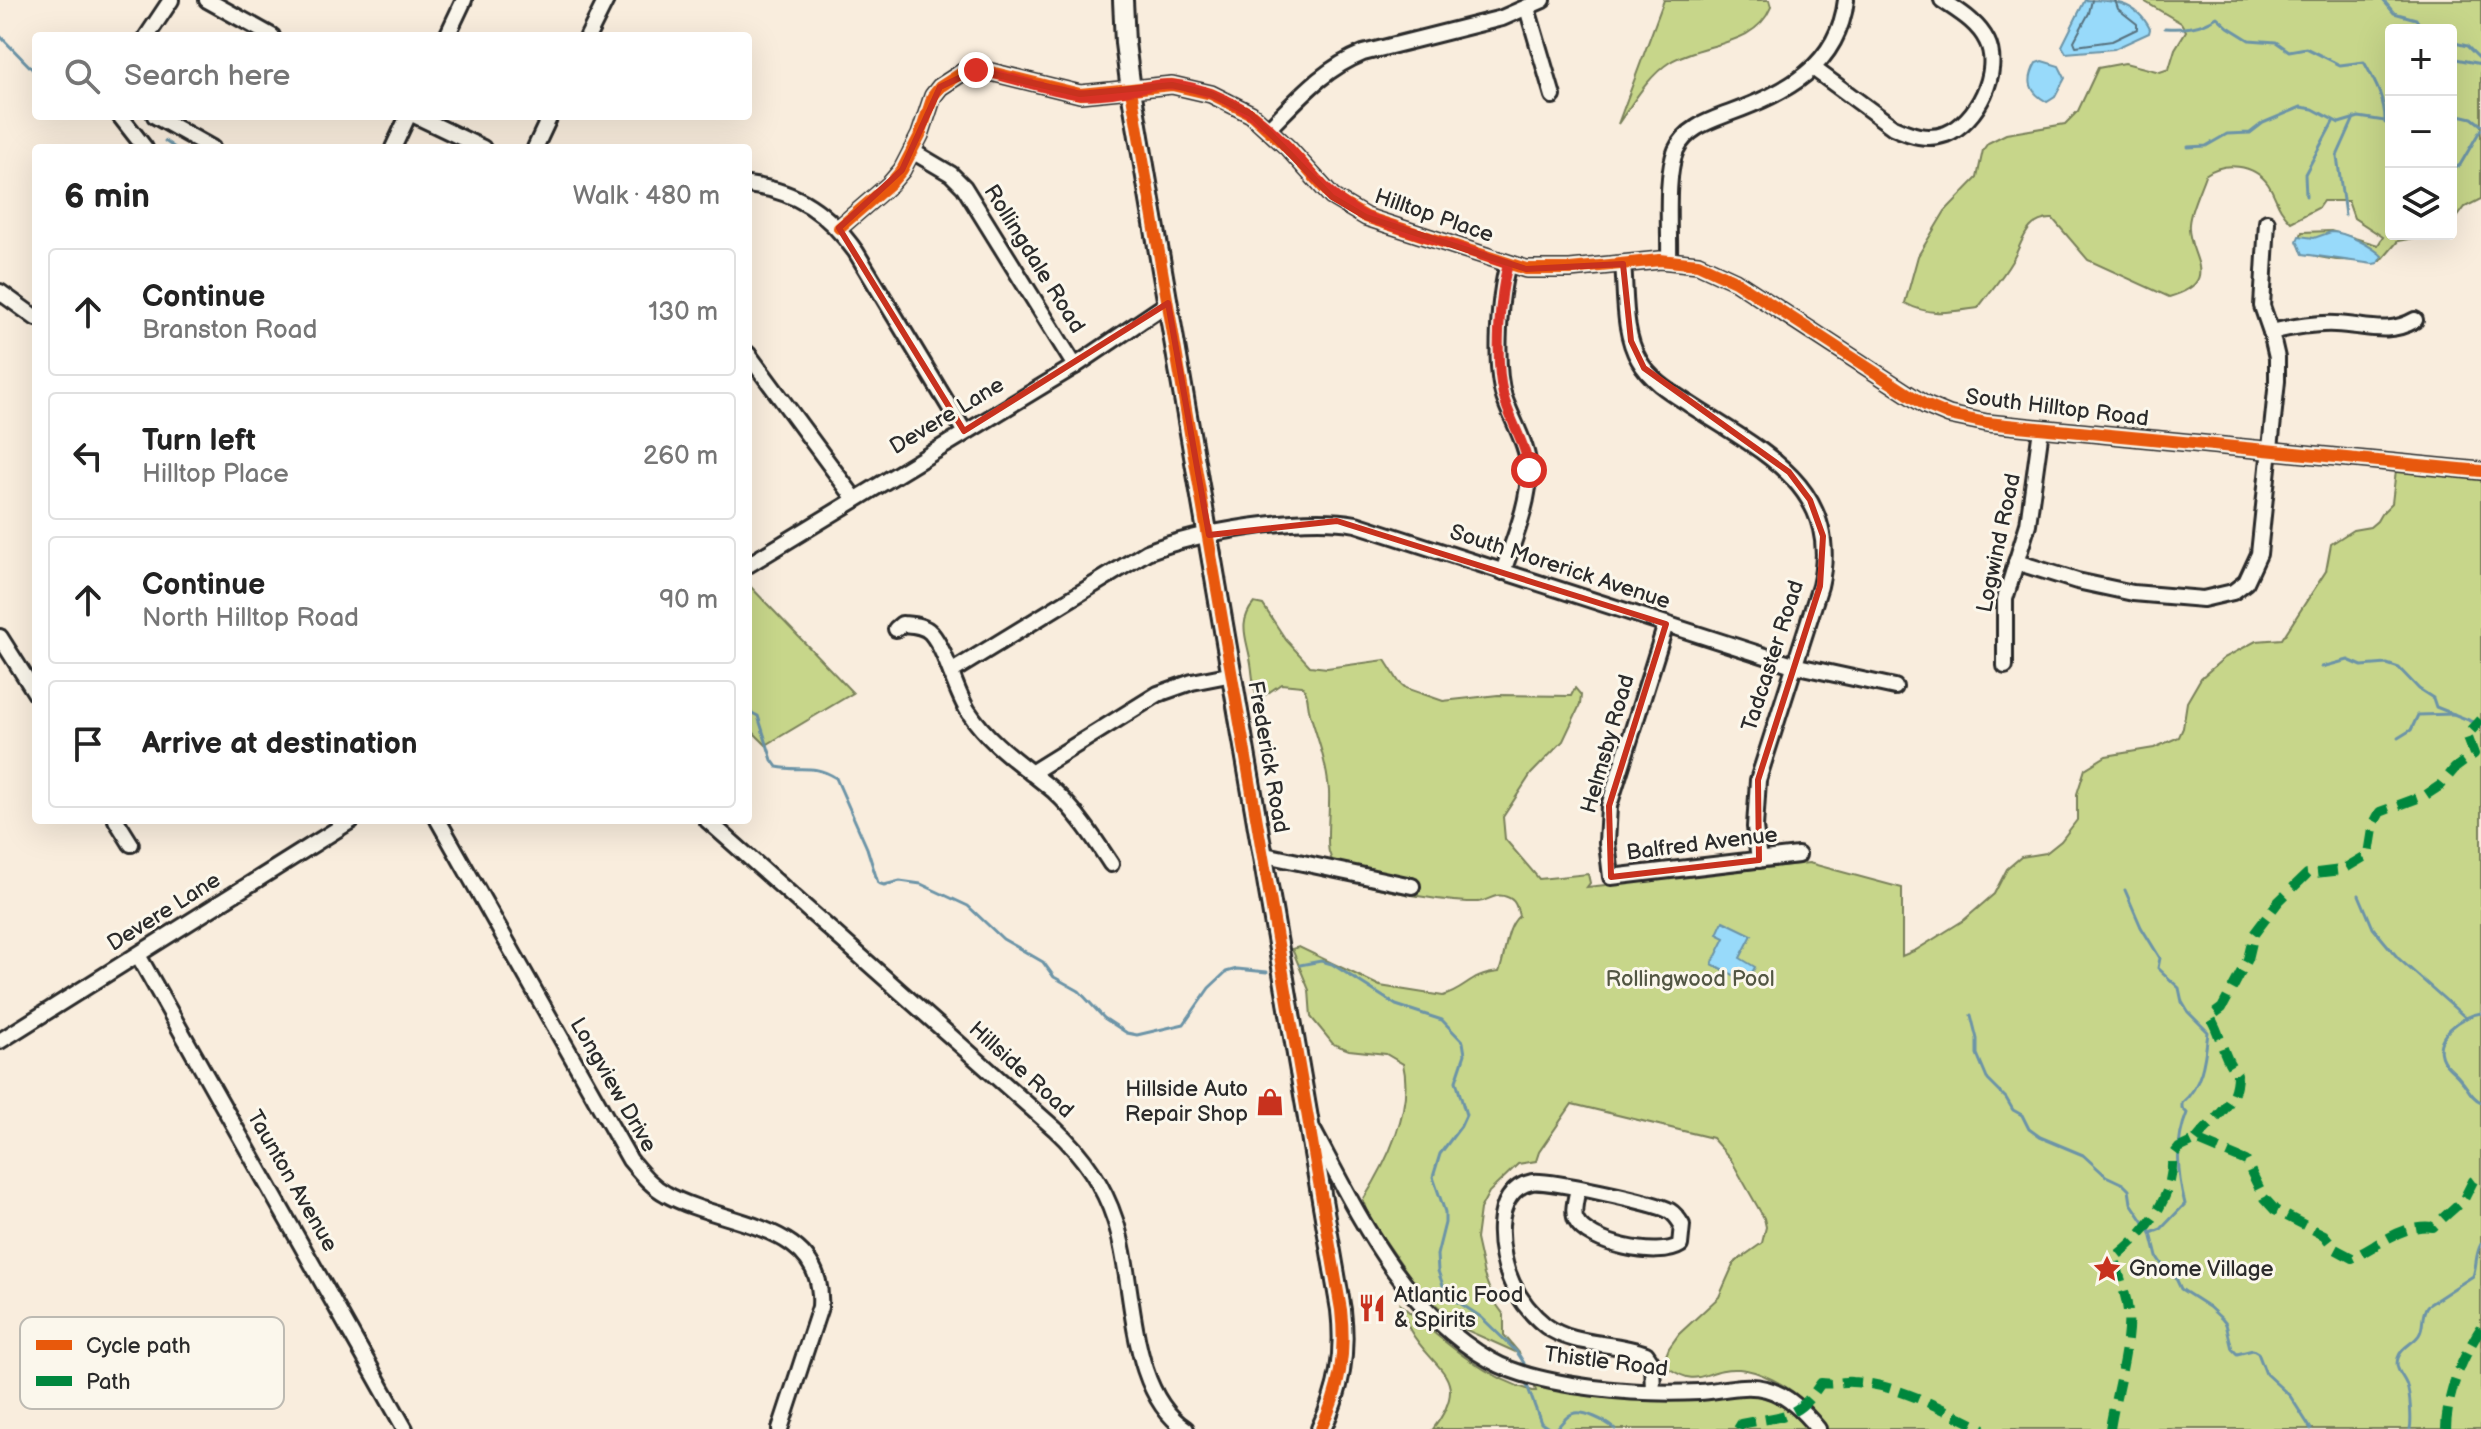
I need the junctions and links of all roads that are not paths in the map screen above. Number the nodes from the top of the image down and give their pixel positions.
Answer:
1 (171, 0) edge
2 (207, 0) edge
3 (464, 0) edge
4 (606, 0) edge
5 (1123, 0) edge
6 (1543, 0) edge
7 (1846, 0) edge
8 (1942, 0) edge
9 (1527, 8) junction
10 (150, 32) edge
11 (265, 32) edge
12 (449, 32) edge
13 (590, 32) edge
14 (1813, 68) junction
15 (1131, 90) junction
16 (1553, 96) dead end
17 (123, 120) edge
18 (162, 120) edge
19 (406, 120) edge
20 (424, 120) edge
21 (548, 120) edge
22 (1269, 128) junction
23 (142, 144) edge
24 (205, 144) edge
25 (395, 144) edge
26 (475, 144) edge
27 (537, 144) edge
28 (912, 151) junction
29 (752, 186) edge
30 (2267, 222) dead end
31 (839, 228) junction
32 (1669, 260) junction
33 (1508, 264) junction
34 (1623, 264) junction
35 (0, 292) edge
36 (1168, 303) junction
37 (32, 315) edge
38 (2415, 320) dead end
39 (2271, 332) junction
40 (752, 359) edge
41 (1075, 366) junction
42 (2041, 429) junction
43 (964, 431) junction
44 (2270, 450) junction
45 (2481, 471) edge
46 (855, 499) junction
47 (1209, 535) junction
48 (2016, 562) junction
49 (752, 563) edge
50 (1503, 572) junction
51 (1666, 624) junction
52 (896, 629) dead end
53 (0, 637) edge
54 (1793, 665) junction
55 (2005, 666) dead end
56 (951, 672) junction
57 (1233, 674) junction
58 (1895, 687) dead end
59 (32, 688) edge
60 (1031, 773) junction
61 (118, 824) edge
62 (346, 824) edge
63 (440, 824) edge
64 (712, 824) edge
65 (131, 844) dead end
66 (1265, 855) junction
67 (1798, 855) dead end
68 (1759, 860) junction
69 (1111, 864) dead end
70 (1611, 877) joint
71 (1412, 886) dead end
72 (138, 955) junction
73 (0, 1041) edge
74 (1308, 1121) junction
75 (1578, 1189) junction
76 (1653, 1392) junction
77 (405, 1429) edge
78 (780, 1429) edge
79 (1186, 1429) edge
80 (1321, 1429) edge
81 (1818, 1429) edge

1 - 10 street
2 - 11 street
3 - 12 street
4 - 13 street
5 - 15 main road, Frederick Road
6 - 9 street
7 - 14 street
8 - 14 street
9 - 16 street
9 - 22 street
14 - 32 street
15 - 22 street, Hilltop Place
15 - 28 street, Hilltop Place
15 - 36 main road, Frederick Road
17 - 23 street
18 - 24 street
19 - 25 street
20 - 26 street
21 - 27 street
22 - 33 street, Hilltop Place
28 - 31 street, Hilltop Place
28 - 41 street, Rollingdale Road
29 - 31 street
30 - 39 street
31 - 43 street
32 - 34 street, South Hilltop Road
32 - 42 street, South Hilltop Road
33 - 34 street, Hilltop Place
33 - 50 street
34 - 54 street, Tadcaster Road
35 - 37 street
36 - 41 street, Devere Lane
36 - 47 main road, Frederick Road
38 - 39 street
39 - 44 street
40 - 46 street
41 - 43 street, Devere Lane
42 - 44 street, South Hilltop Road
42 - 48 street, Logwind Road
43 - 46 street, Devere Lane
44 - 45 street, South Hilltop Road
44 - 48 street
46 - 49 street, Devere Lane
47 - 50 street, South Morerick Avenue
47 - 56 street, South Morerick Avenue
47 - 57 main road, Frederick Road
48 - 55 street, Logwind Road
50 - 51 street, South Morerick Avenue
51 - 54 street, South Morerick Avenue
51 - 70 street, Helmsby Road
52 - 56 street
53 - 59 street
54 - 58 street, South Morerick Avenue
54 - 68 street, Tadcaster Road
56 - 60 street
57 - 60 street
57 - 66 main road, Frederick Road
60 - 69 street
61 - 65 street
62 - 72 street, Devere Lane
63 - 78 street, Longview Drive
64 - 79 street, Hillside Road
66 - 71 street
66 - 74 main road, Frederick Road
67 - 68 street, Balfred Avenue
68 - 70 street, Balfred Avenue
72 - 73 street, Devere Lane
72 - 77 street, Taunton Avenue
74 - 76 street, Thistle Road
74 - 80 main road, Frederick Road
75 - 75 street
75 - 76 street
76 - 81 street, Thistle Road

